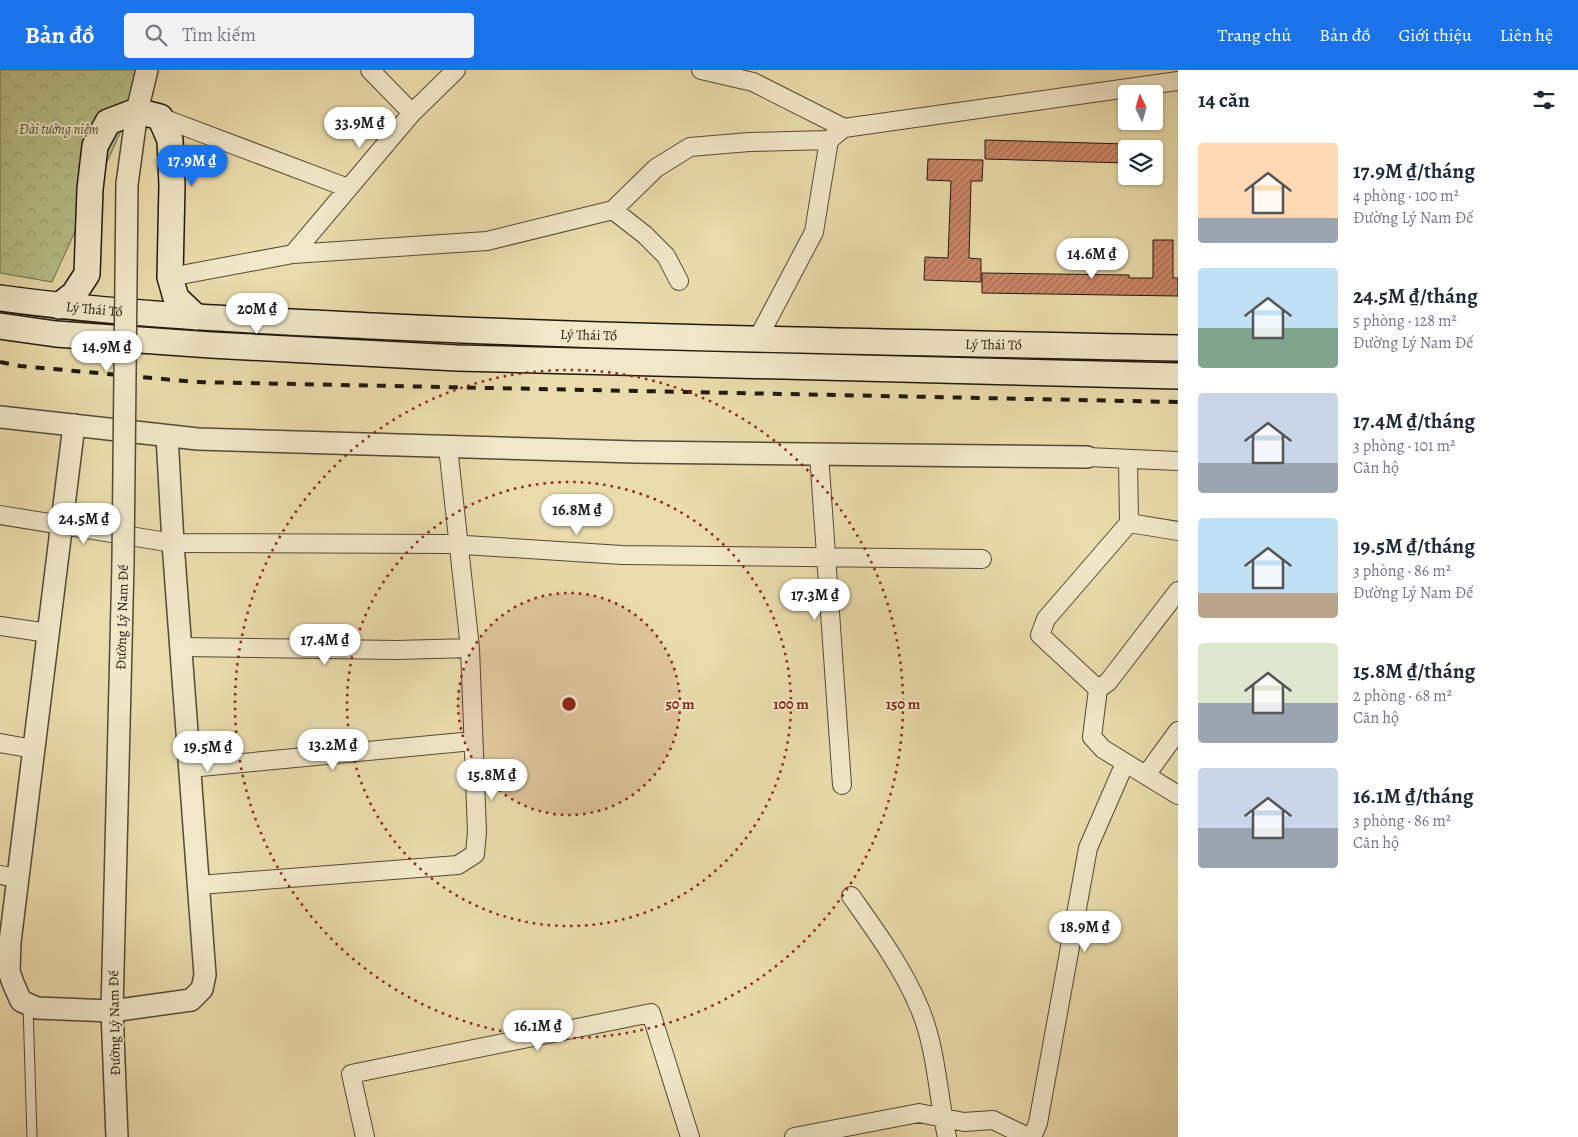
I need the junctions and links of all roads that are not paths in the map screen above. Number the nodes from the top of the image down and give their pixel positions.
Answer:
1 (147, 70) edge
2 (370, 70) edge
3 (456, 70) edge
4 (701, 70) edge
5 (1178, 81) edge
6 (412, 113) junction
7 (148, 114) junction
8 (844, 128) junction
9 (828, 140) junction
10 (348, 188) junction
11 (613, 210) junction
12 (293, 254) junction
13 (170, 277) junction
14 (679, 281) dead end
15 (0, 298) edge
16 (59, 306) junction
17 (196, 317) junction
18 (278, 321) junction
19 (0, 326) edge
20 (758, 338) junction
21 (1178, 348) edge
22 (277, 349) junction
23 (1178, 376) edge
24 (0, 417) edge
25 (74, 425) junction
26 (167, 436) junction
27 (448, 447) junction
28 (819, 454) junction
29 (1087, 457) joint
30 (1128, 458) junction
31 (1178, 461) edge
32 (0, 515) edge
33 (1129, 524) junction
34 (62, 525) junction
35 (1178, 531) edge
36 (172, 543) junction
37 (460, 545) junction
38 (826, 556) junction
39 (982, 559) dead end
40 (1178, 591) edge
41 (0, 626) edge
42 (48, 633) junction
43 (180, 647) junction
44 (470, 648) junction
45 (1098, 689) junction
46 (1178, 731) edge
47 (473, 741) junction
48 (0, 744) edge
49 (34, 749) junction
50 (1125, 763) junction
51 (190, 768) junction
52 (1146, 775) junction
53 (842, 785) dead end
54 (1178, 795) edge
55 (9, 877) edge
56 (199, 885) junction
57 (851, 896) dead end
58 (5, 975) edge
59 (28, 1004) junction
60 (112, 1011) junction
61 (942, 1117) junction
62 (32, 1137) edge
63 (117, 1137) edge
64 (365, 1137) edge
65 (690, 1137) edge
66 (794, 1137) edge
67 (947, 1137) edge
68 (1028, 1137) edge
69 (1032, 1137) edge

1 - 7 street, Đường Lý Nam Đế
2 - 6 street
3 - 6 street
4 - 8 street
5 - 8 street
6 - 10 street
7 - 10 street
7 - 13 main road
7 - 16 main road
7 - 60 street, Đường Lý Nam Đế, bridge
8 - 9 street
9 - 11 street
9 - 20 street
10 - 12 street
11 - 12 street
11 - 14 street
12 - 13 street
13 - 17 main road
15 - 16 main road, Lý Thái Tổ
16 - 17 main road, Lý Thái Tổ
17 - 18 main road, Lý Thái Tổ
18 - 20 main road, Lý Thái Tổ
18 - 22 main road
19 - 22 main road, Lý Thái Tổ
20 - 21 main road, Lý Thái Tổ
22 - 23 main road, Lý Thái Tổ
24 - 25 street
25 - 26 street
25 - 34 street
26 - 27 street
26 - 36 street
27 - 28 street
27 - 37 street
28 - 29 street
28 - 38 street
29 - 30 street
30 - 31 street
30 - 33 street
32 - 34 street
33 - 35 street
33 - 45 street
34 - 36 street
34 - 42 street
36 - 37 street
36 - 43 street
37 - 38 street
37 - 44 street
38 - 39 street
38 - 53 street
40 - 45 street
41 - 42 street
42 - 49 street
43 - 44 street
43 - 51 street
44 - 47 street
45 - 50 street
46 - 52 street
47 - 51 street
47 - 56 street
48 - 49 street
49 - 55 street
50 - 52 street
50 - 69 street
51 - 56 street
52 - 54 street
55 - 58 street
56 - 60 street
57 - 61 street
58 - 59 street
59 - 60 street
59 - 62 lane
60 - 63 street, Đường Lý Nam Đế
61 - 66 street
61 - 67 street
61 - 68 street
64 - 65 street

